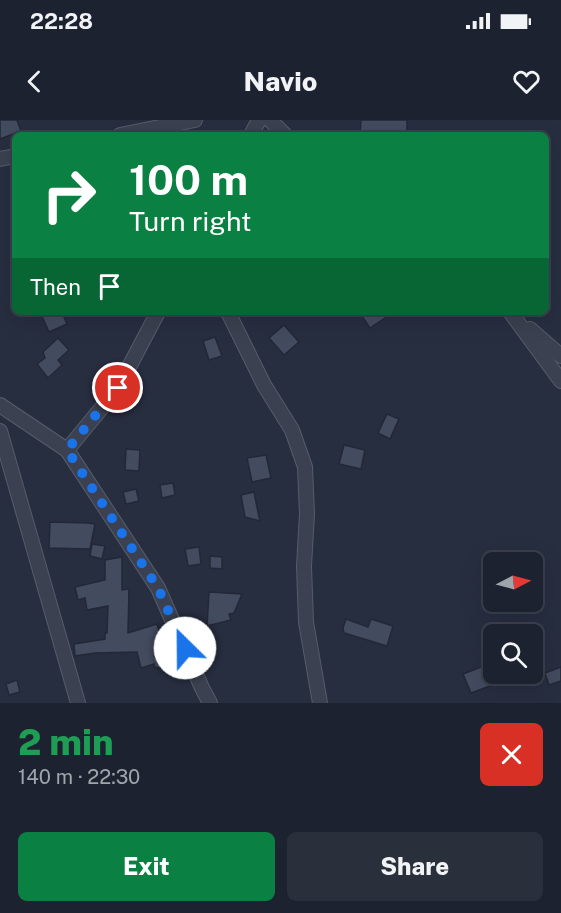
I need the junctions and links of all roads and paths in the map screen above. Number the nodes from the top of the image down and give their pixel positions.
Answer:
1 (195, 120) edge
2 (270, 120) edge
3 (135, 132) edge
4 (282, 132) edge
5 (156, 315) edge
6 (229, 315) edge
7 (512, 315) edge
8 (513, 315) edge
9 (561, 356) edge
10 (561, 381) edge
11 (0, 405) edge
12 (0, 431) edge
13 (67, 450) junction
14 (78, 703) edge
15 (210, 703) edge
16 (320, 703) edge

1 - 3 street
2 - 4 street
5 - 13 street
6 - 16 street
7 - 10 street
8 - 9 street
11 - 13 street
12 - 14 street
13 - 15 street

